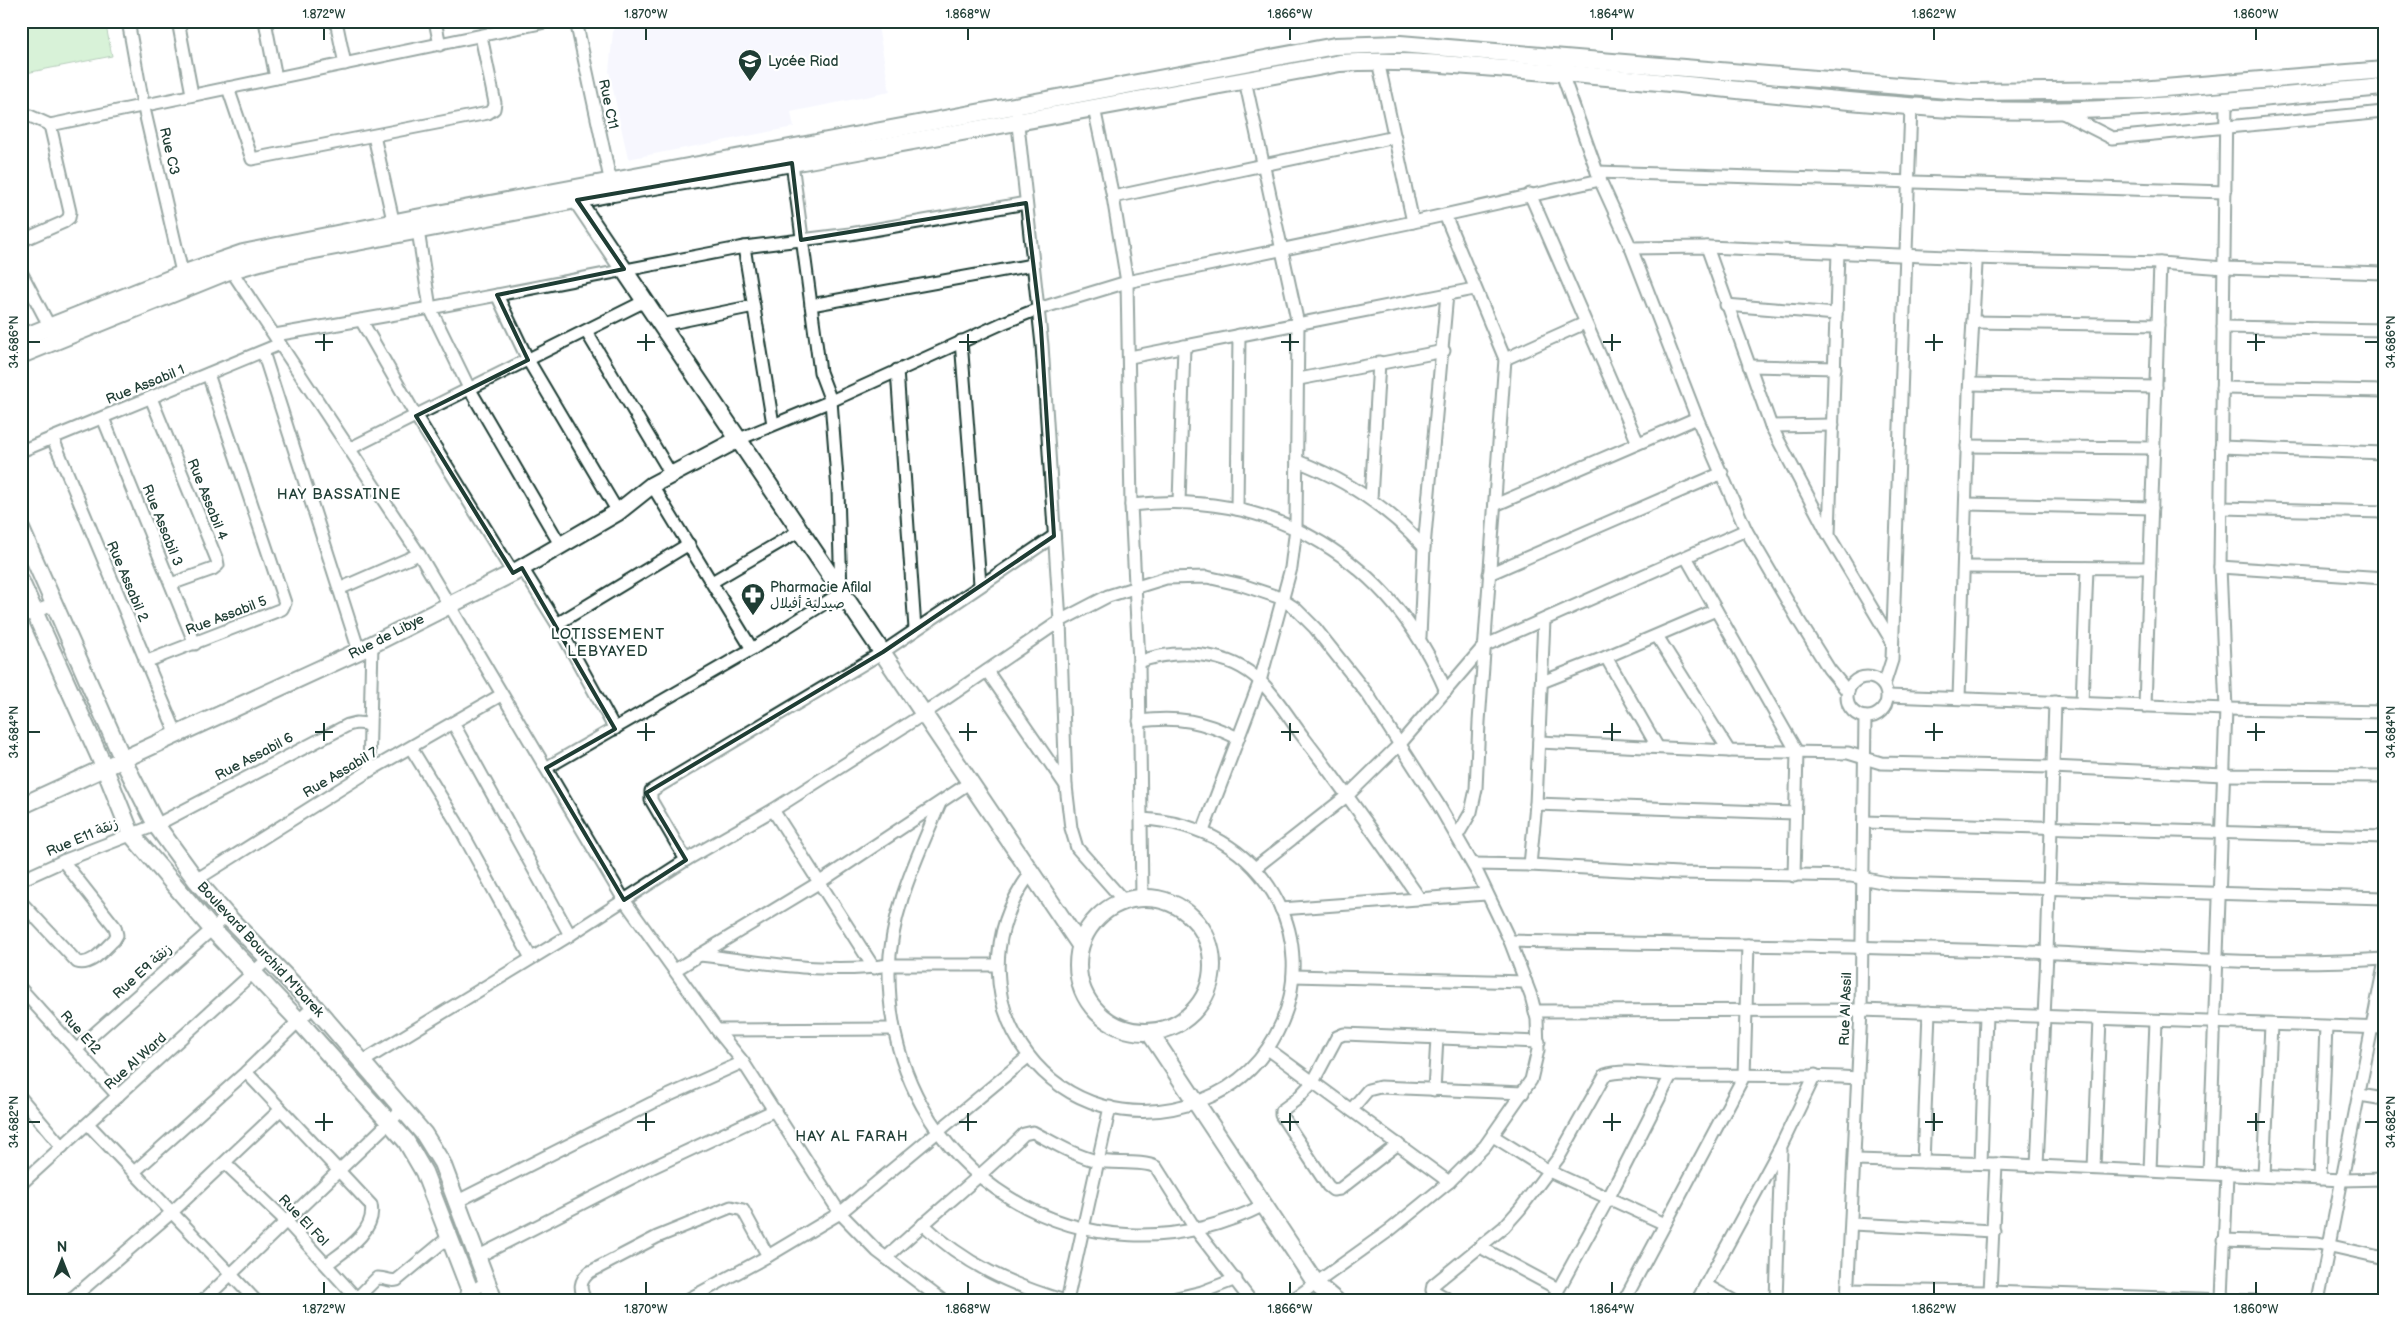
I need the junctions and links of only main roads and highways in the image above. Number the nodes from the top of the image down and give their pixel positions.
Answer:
1 (1559, 64) junction
2 (2384, 70) edge
3 (2384, 87) edge
4 (1016, 112) junction
5 (611, 187) junction
6 (573, 195) junction
7 (53, 334) junction
8 (21, 338) edge
9 (21, 354) edge
10 (737, 440) junction
11 (21, 529) edge
12 (21, 582) edge
13 (28, 615) edge
14 (123, 760) junction
15 (104, 769) junction
16 (21, 806) edge
17 (1080, 945) junction
18 (1150, 1032) junction
19 (468, 1298) edge
20 (494, 1301) edge
21 (1336, 1301) edge

1 - 2 main road
1 - 3 main road
1 - 4 main road
1 - 4 main road
4 - 5 main road
4 - 5 main road
5 - 6 main road
6 - 7 main road
6 - 10 main road
7 - 8 main road
7 - 9 main road
10 - 14 main road, Rue de Libye
10 - 17 main road
11 - 14 main road, Boulevard Bourchid M'barek
12 - 13 main road, Boulevard Bourchid M'barek
13 - 15 main road, Boulevard Bourchid M'barek
14 - 15 main road, Rue de Libye
14 - 20 main road, Boulevard Bourchid M'barek
15 - 16 main road, Rue de Libye
15 - 19 main road, Boulevard Bourchid M'barek
17 - 18 main road
17 - 18 main road
18 - 21 main road

